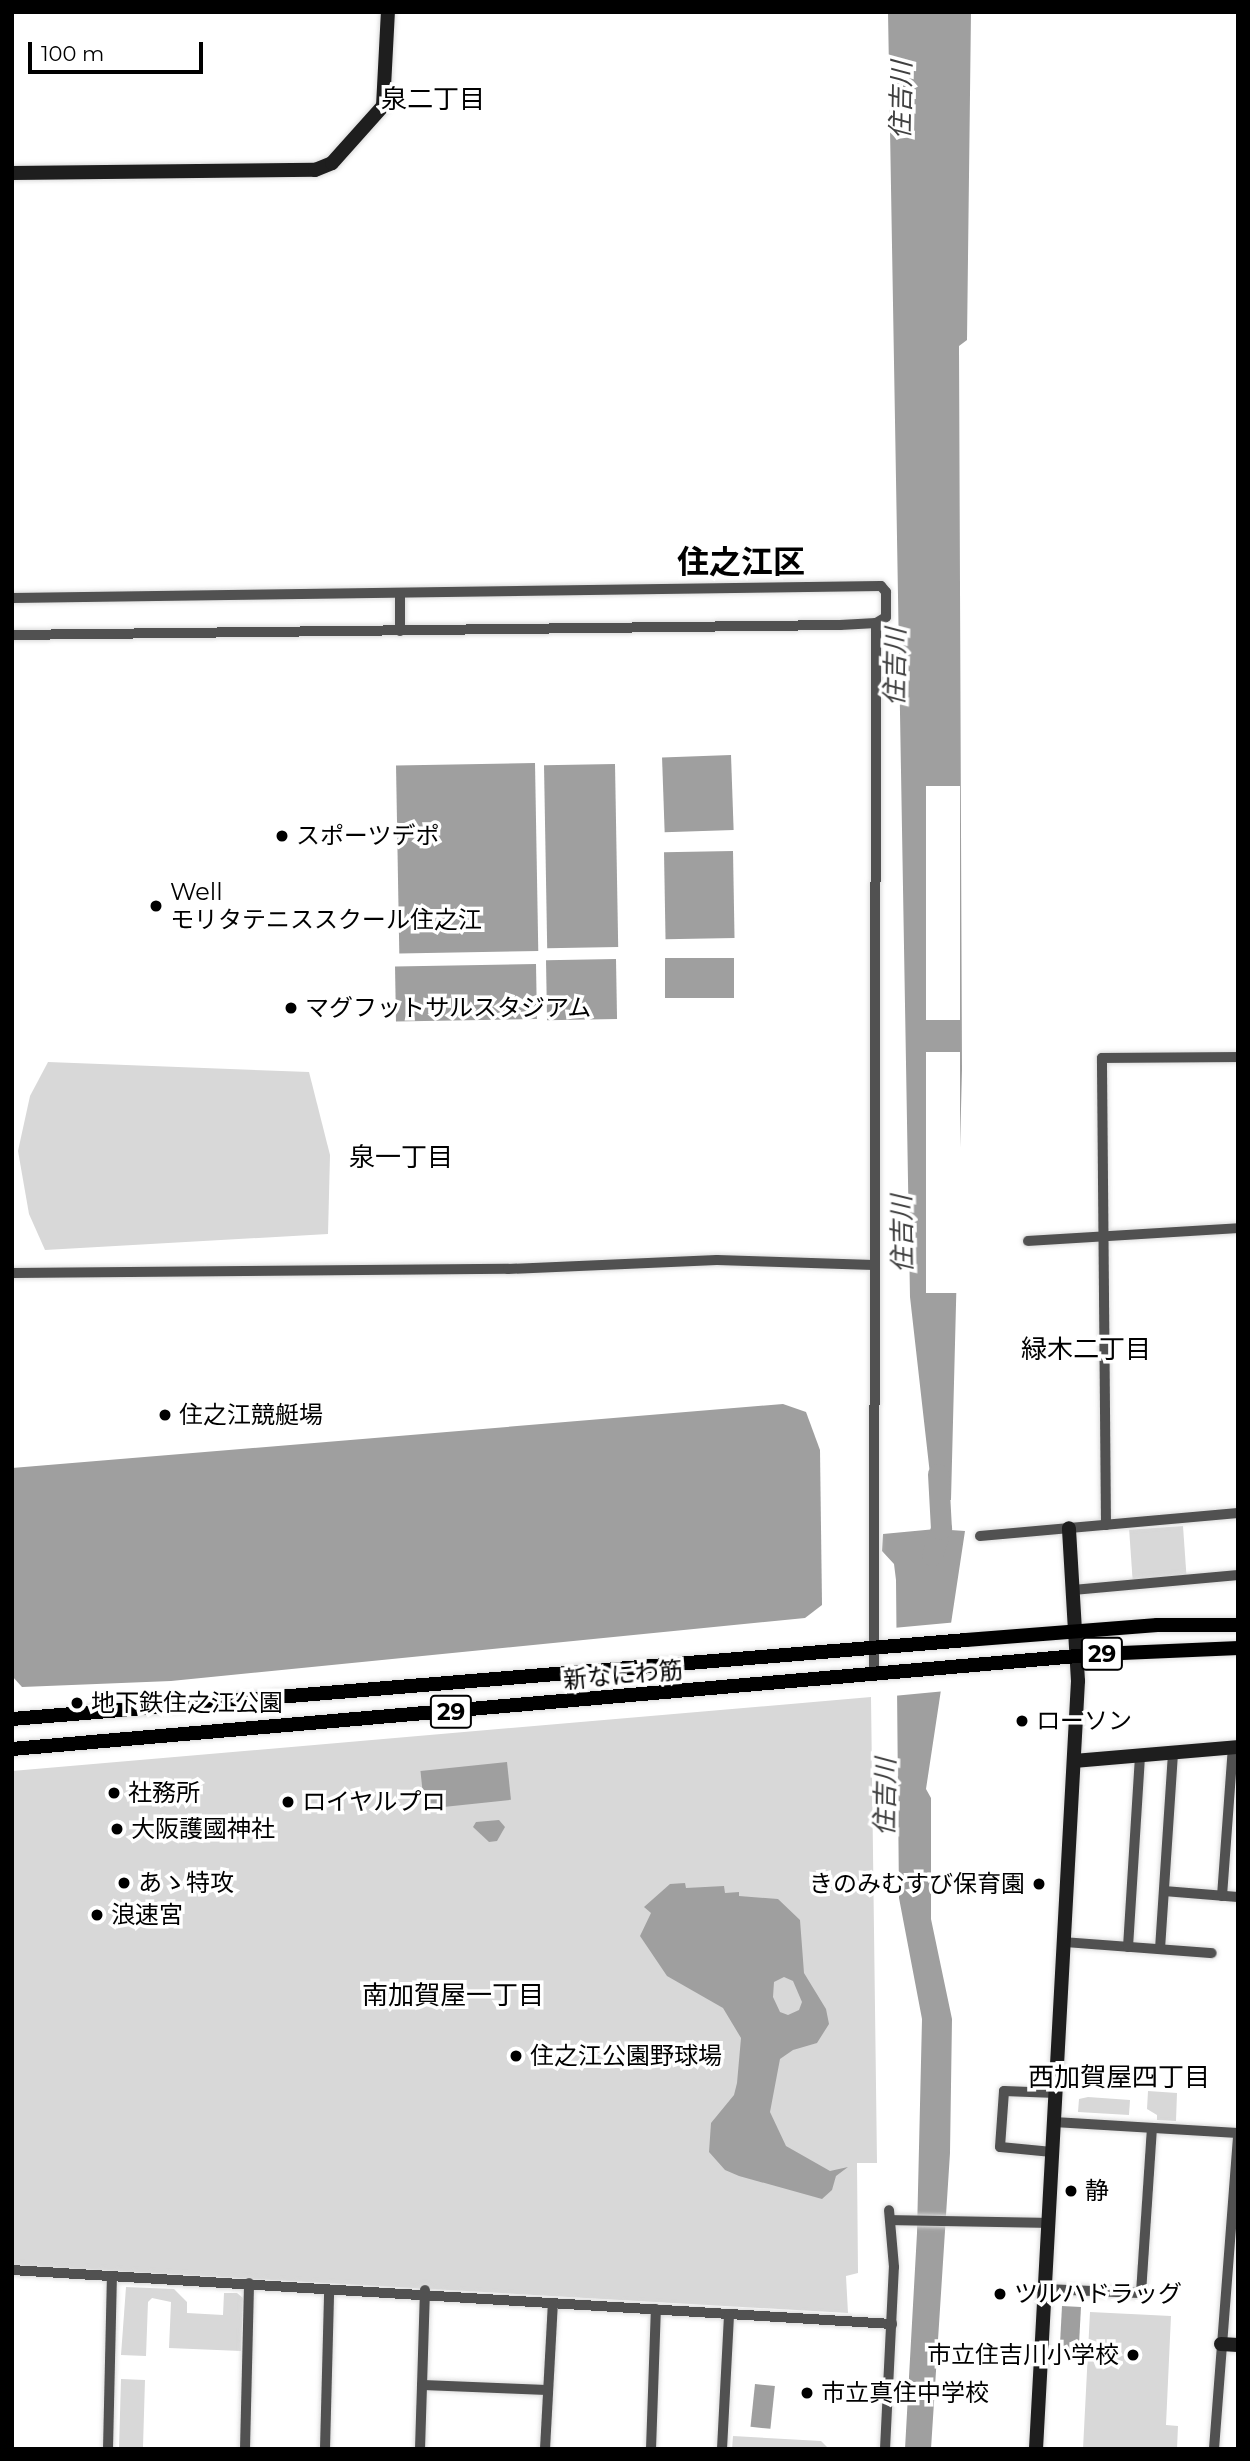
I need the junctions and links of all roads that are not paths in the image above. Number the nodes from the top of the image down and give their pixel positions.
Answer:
1 (388, 12) edge
2 (12, 173) edge
3 (400, 593) junction
4 (12, 598) edge
5 (876, 623) junction
6 (400, 631) junction
7 (12, 635) edge
8 (1238, 1057) edge
9 (1238, 1228) edge
10 (1103, 1236) junction
11 (1028, 1241) dead end
12 (874, 1265) junction
13 (12, 1273) edge
14 (1238, 1513) edge
15 (1106, 1525) junction
16 (1069, 1528) junction
17 (980, 1536) dead end
18 (1238, 1575) edge
19 (1073, 1590) junction
20 (1238, 1625) edge
21 (1077, 1633) junction
22 (880, 1648) junction
23 (1238, 1648) edge
24 (1078, 1657) junction
25 (881, 1674) junction
26 (12, 1718) edge
27 (1235, 1747) edge
28 (12, 1749) edge
29 (1173, 1752) junction
30 (1140, 1755) junction
31 (1075, 1761) junction
32 (1164, 1891) junction
33 (1222, 1896) junction
34 (1238, 1897) edge
35 (1064, 1942) junction
36 (1128, 1947) junction
37 (1160, 1949) junction
38 (1212, 1952) dead end
39 (1056, 2092) junction
40 (1054, 2122) junction
41 (1152, 2129) junction
42 (1238, 2136) edge
43 (1052, 2152) junction
44 (1048, 2223) junction
45 (12, 2270) edge
46 (112, 2276) junction
47 (249, 2283) junction
48 (1044, 2289) junction
49 (329, 2291) junction
50 (425, 2292) junction
51 (553, 2303) junction
52 (656, 2309) junction
53 (729, 2314) junction
54 (892, 2324) junction
55 (1221, 2344) junction
56 (1238, 2345) edge
57 (422, 2385) junction
58 (548, 2390) junction
59 (108, 2449) edge
60 (245, 2449) edge
61 (325, 2449) edge
62 (420, 2449) edge
63 (545, 2449) edge
64 (651, 2449) edge
65 (722, 2449) edge
66 (885, 2449) edge
67 (1035, 2449) edge
68 (1214, 2449) edge

1 - 2 street
3 - 4 street
3 - 5 street
3 - 6 street
5 - 6 street
5 - 12 street
6 - 7 street
8 - 10 street
9 - 10 street
10 - 11 street
10 - 15 street
12 - 13 street
12 - 22 street
14 - 15 street
15 - 16 street
16 - 17 street
16 - 19 street
18 - 19 street
19 - 21 street
20 - 21 main road, 新なにわ筋 / 29
21 - 22 main road, 新なにわ筋 / 29
21 - 24 street
22 - 25 street
22 - 26 main road, 新なにわ筋 / 29
23 - 24 main road, 新なにわ筋 / 29
24 - 25 main road, 新なにわ筋 / 29
24 - 31 street
25 - 28 main road, 新なにわ筋 / 29
27 - 29 street
27 - 33 street
29 - 30 street
29 - 32 street
30 - 31 street
30 - 36 street
31 - 35 street
32 - 33 street
32 - 37 street
33 - 34 street
35 - 36 street
35 - 39 street
36 - 37 street
37 - 38 street
39 - 40 street
39 - 43 street
40 - 41 street
40 - 43 street
41 - 42 street
41 - 48 street
42 - 55 street
43 - 44 street
44 - 48 street
44 - 54 street
45 - 46 street
46 - 47 street
46 - 59 street
47 - 49 street
47 - 60 street
48 - 67 street
49 - 50 street
49 - 61 street
50 - 51 street
50 - 57 street
51 - 52 street
51 - 58 street
52 - 53 street
52 - 64 street
53 - 54 street
53 - 65 street
54 - 66 street
55 - 56 street
55 - 68 street
57 - 58 street
57 - 62 street
58 - 63 street

